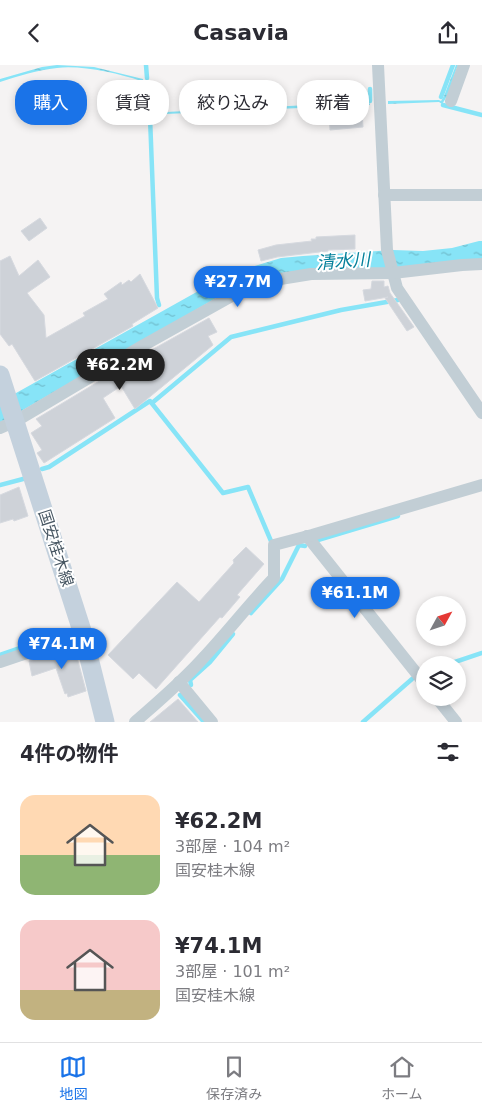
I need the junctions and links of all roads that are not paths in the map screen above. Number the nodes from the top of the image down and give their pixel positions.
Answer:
1 (378, 65) edge
2 (464, 65) edge
3 (451, 101) dead end
4 (384, 195) junction
5 (482, 195) edge
6 (482, 264) edge
7 (393, 273) junction
8 (0, 375) edge
9 (482, 413) edge
10 (10, 422) edge
11 (482, 485) edge
12 (307, 536) junction
13 (83, 634) junction
14 (0, 662) edge
15 (416, 673) edge
16 (179, 682) junction
17 (443, 706) edge
18 (105, 722) edge
19 (135, 722) edge
20 (212, 722) edge
21 (456, 722) edge

1 - 4 street
2 - 3 street
4 - 5 street
4 - 7 street
6 - 7 street
7 - 9 street
7 - 10 street
8 - 10 main road, 国安桂木線
10 - 13 main road, 国安桂木線
11 - 12 street
12 - 15 street
12 - 16 street
13 - 14 street
13 - 18 main road, 国安桂木線
16 - 19 street
16 - 20 street
17 - 21 street

